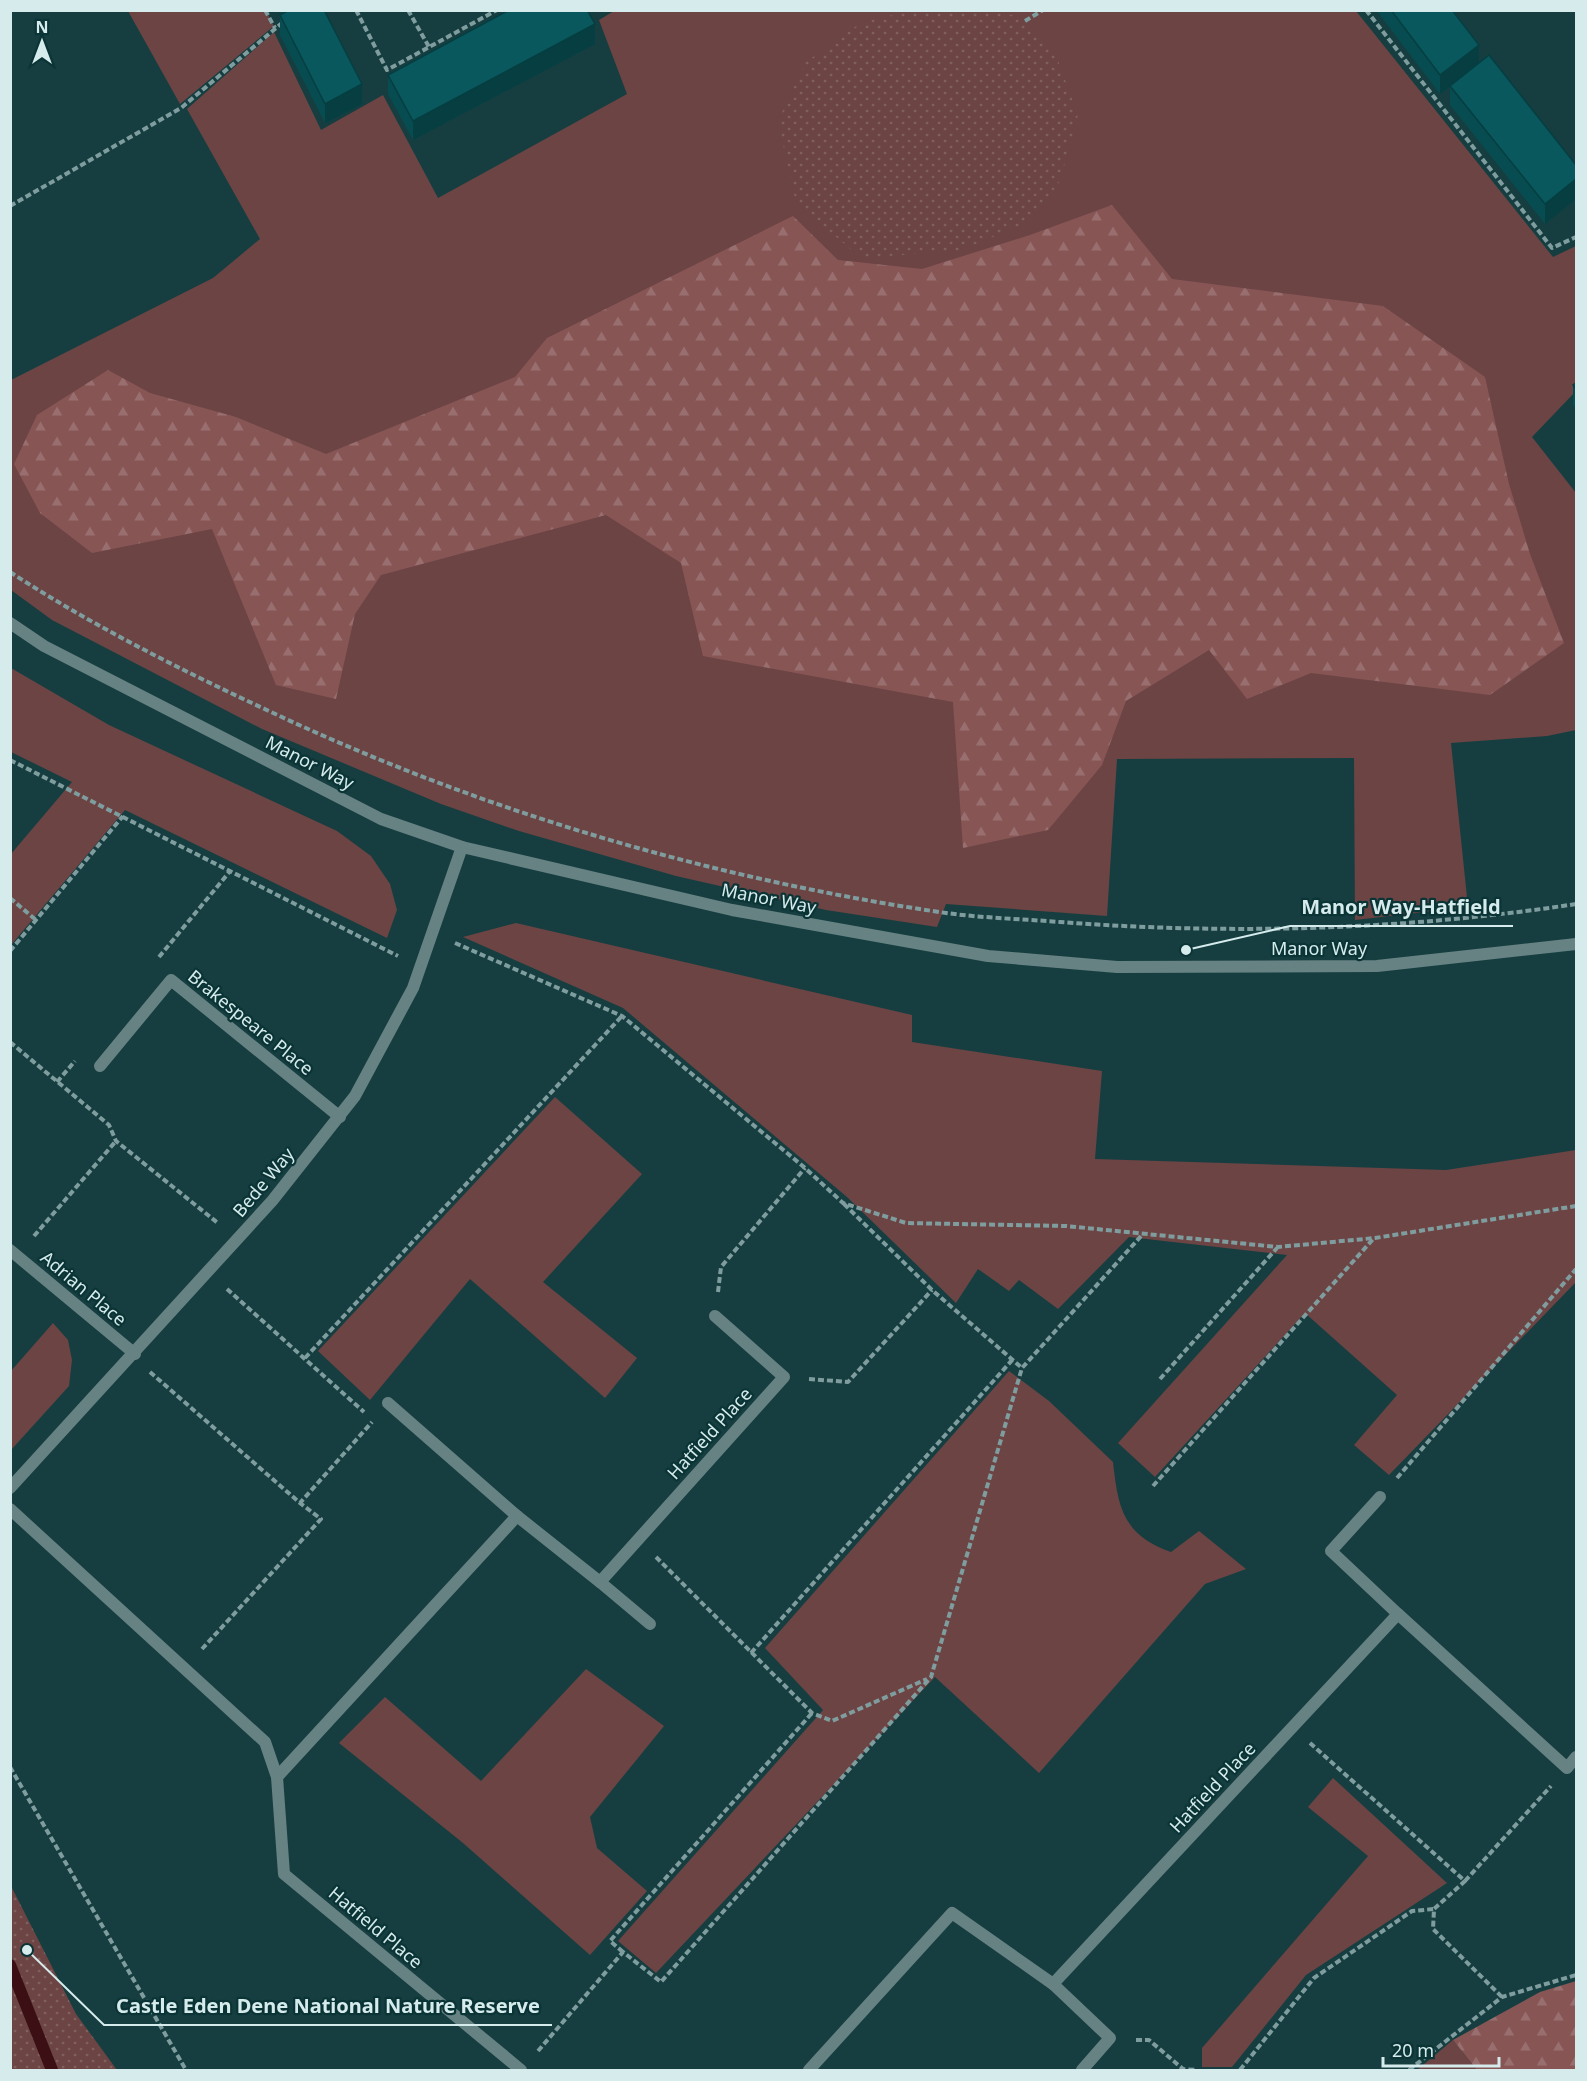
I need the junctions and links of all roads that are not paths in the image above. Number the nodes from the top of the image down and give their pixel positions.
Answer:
1 (10, 623) edge
2 (462, 848) junction
3 (1576, 944) edge
4 (100, 1066) dead end
5 (340, 1117) junction
6 (14, 1253) edge
7 (715, 1316) road end
8 (134, 1355) junction
9 (388, 1403) dead end
10 (10, 1488) edge
11 (1380, 1497) road end
12 (10, 1509) edge
13 (517, 1516) junction
14 (600, 1582) junction
15 (1398, 1614) junction
16 (650, 1624) dead end
17 (1576, 1757) edge
18 (1572, 1772) edge
19 (277, 1776) junction
20 (1053, 1984) junction
21 (521, 2070) edge
22 (809, 2070) edge
23 (1082, 2070) edge

1 - 2 street, Manor Way
2 - 3 street, Manor Way
2 - 5 street, Bede Way
4 - 5 street, Brakespeare Place
5 - 8 street, Bede Way
6 - 8 street, Adrian Place
7 - 14 street, Hatfield Place
8 - 10 street, Bede Way
9 - 13 street
11 - 15 street
12 - 19 street, Hatfield Place
13 - 14 street
13 - 19 street
14 - 16 street
15 - 18 street
15 - 20 street, Hatfield Place
17 - 18 street
19 - 21 street, Hatfield Place
20 - 22 street
20 - 23 street

